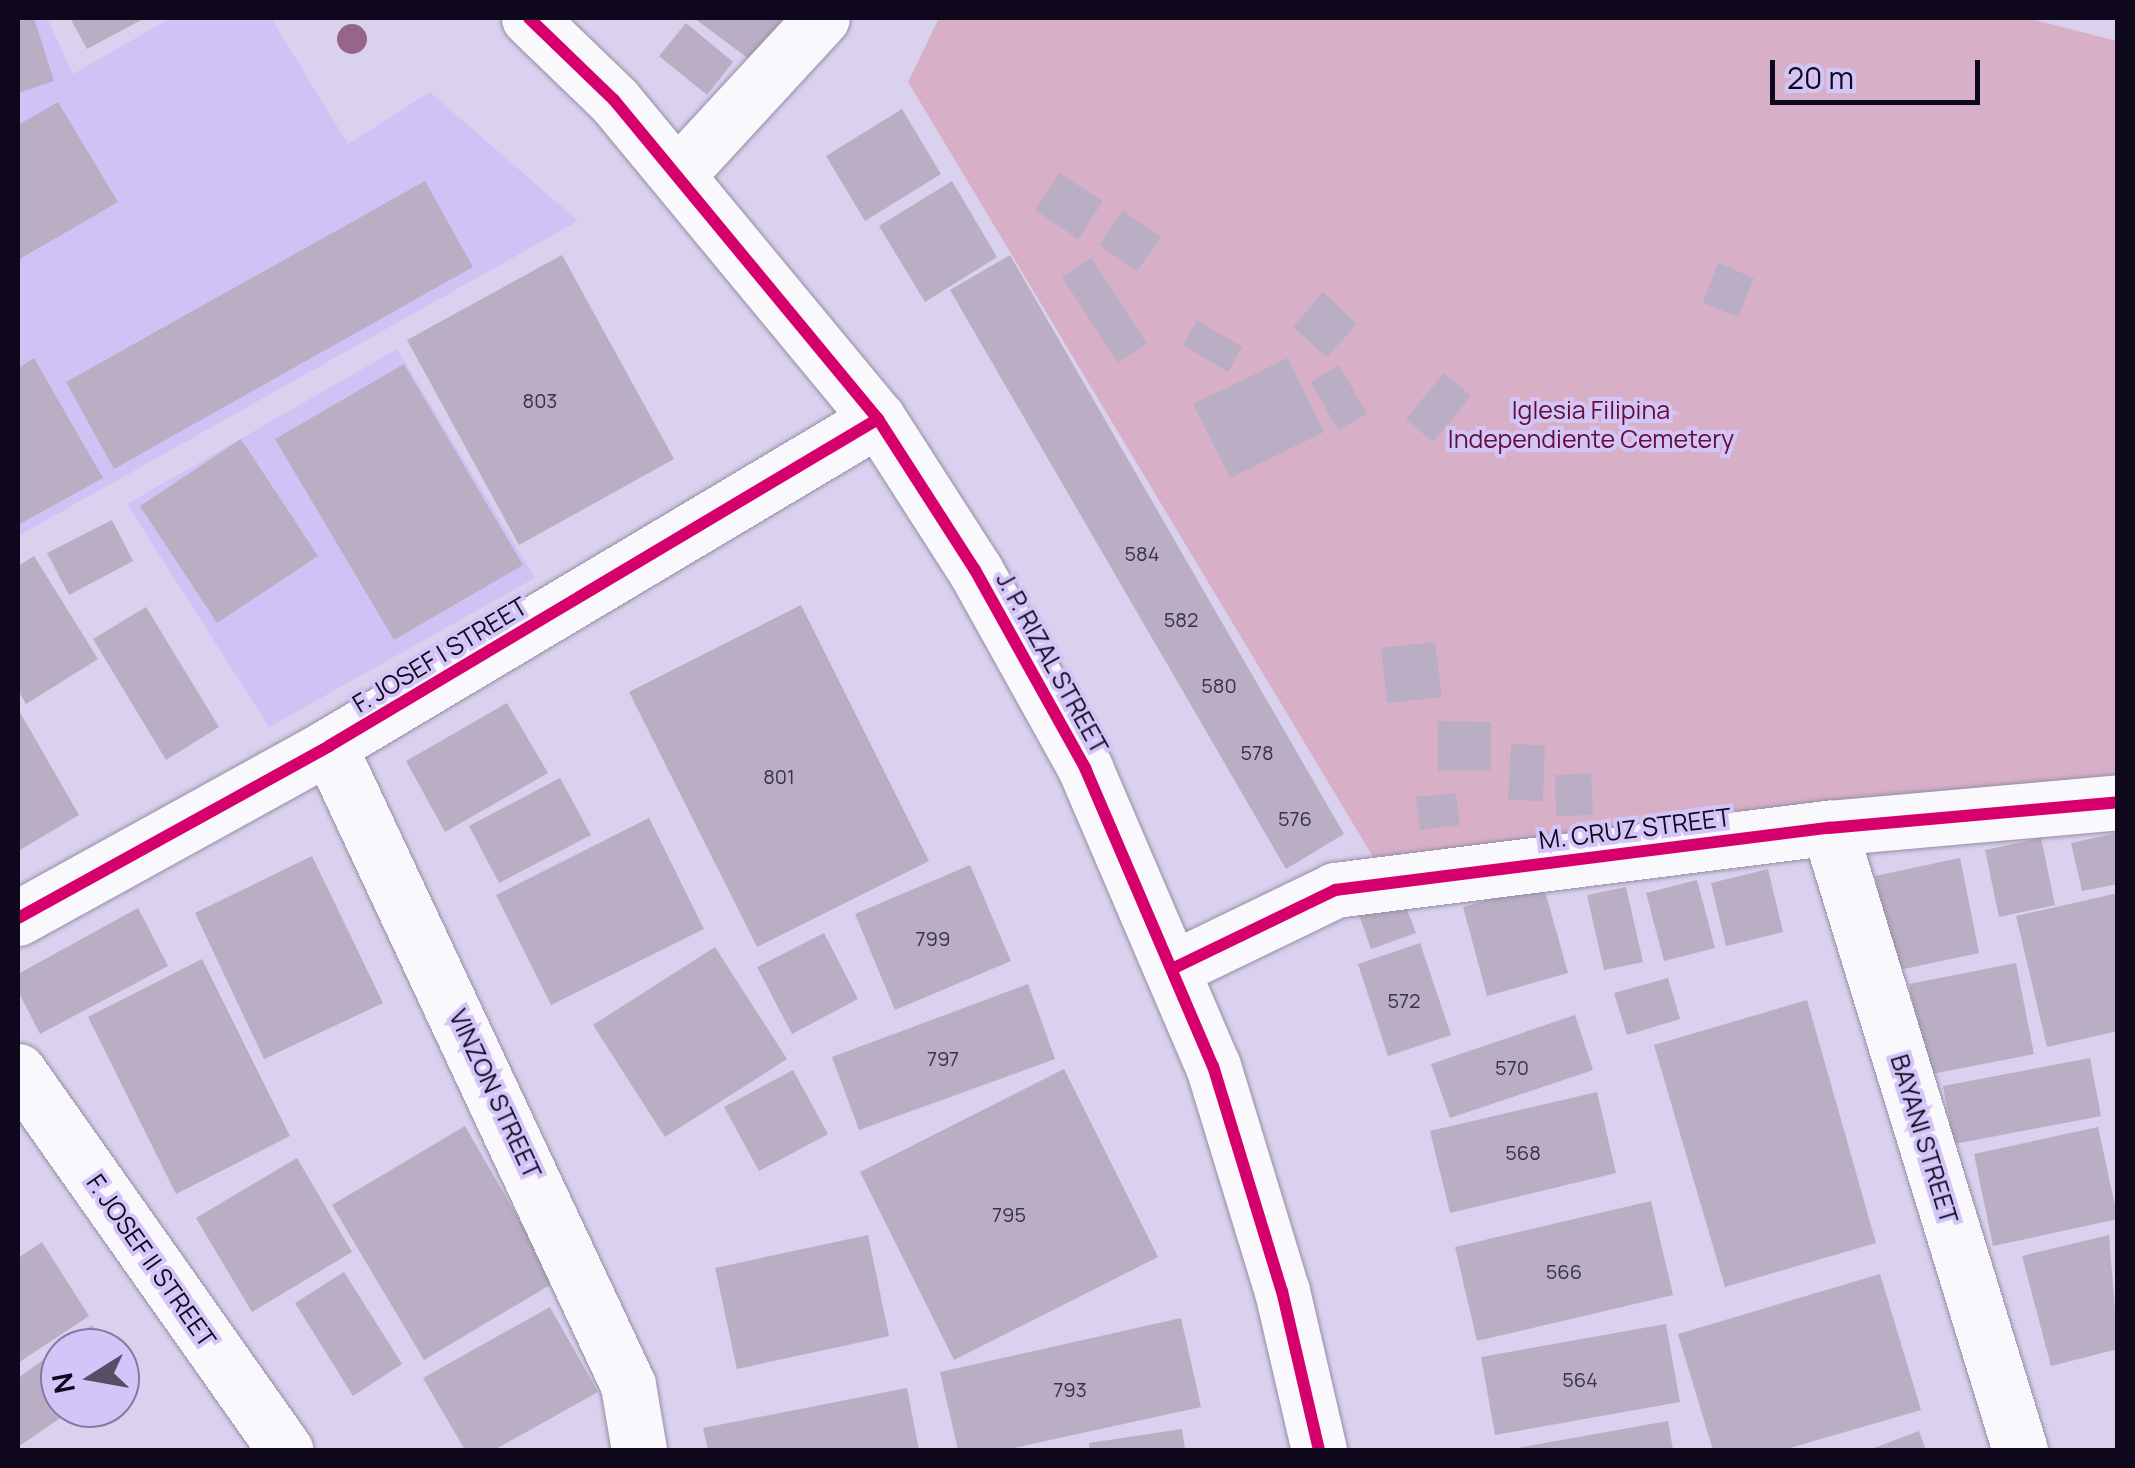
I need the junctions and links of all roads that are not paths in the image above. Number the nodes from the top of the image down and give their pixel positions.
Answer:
1 (529, 18) edge
2 (822, 18) edge
3 (678, 174) junction
4 (878, 419) junction
5 (329, 746) junction
6 (2118, 802) edge
7 (1829, 828) junction
8 (18, 918) edge
9 (1176, 967) junction
10 (18, 1071) edge
11 (285, 1450) edge
12 (639, 1450) edge
13 (1319, 1450) edge
14 (2020, 1450) edge

1 - 3 street, J. P. RIZAL STREET
2 - 3 street
3 - 4 street, J. P. RIZAL STREET
4 - 5 street, F. JOSEF I STREET
4 - 9 street, J. P. RIZAL STREET
5 - 8 street, F. JOSEF I STREET
5 - 12 street, VINZON STREET
6 - 7 street, M. CRUZ STREET
7 - 9 street, M. CRUZ STREET
7 - 14 street, BAYANI STREET
9 - 13 street, J. P. RIZAL STREET
10 - 11 street, F. JOSEF II STREET

